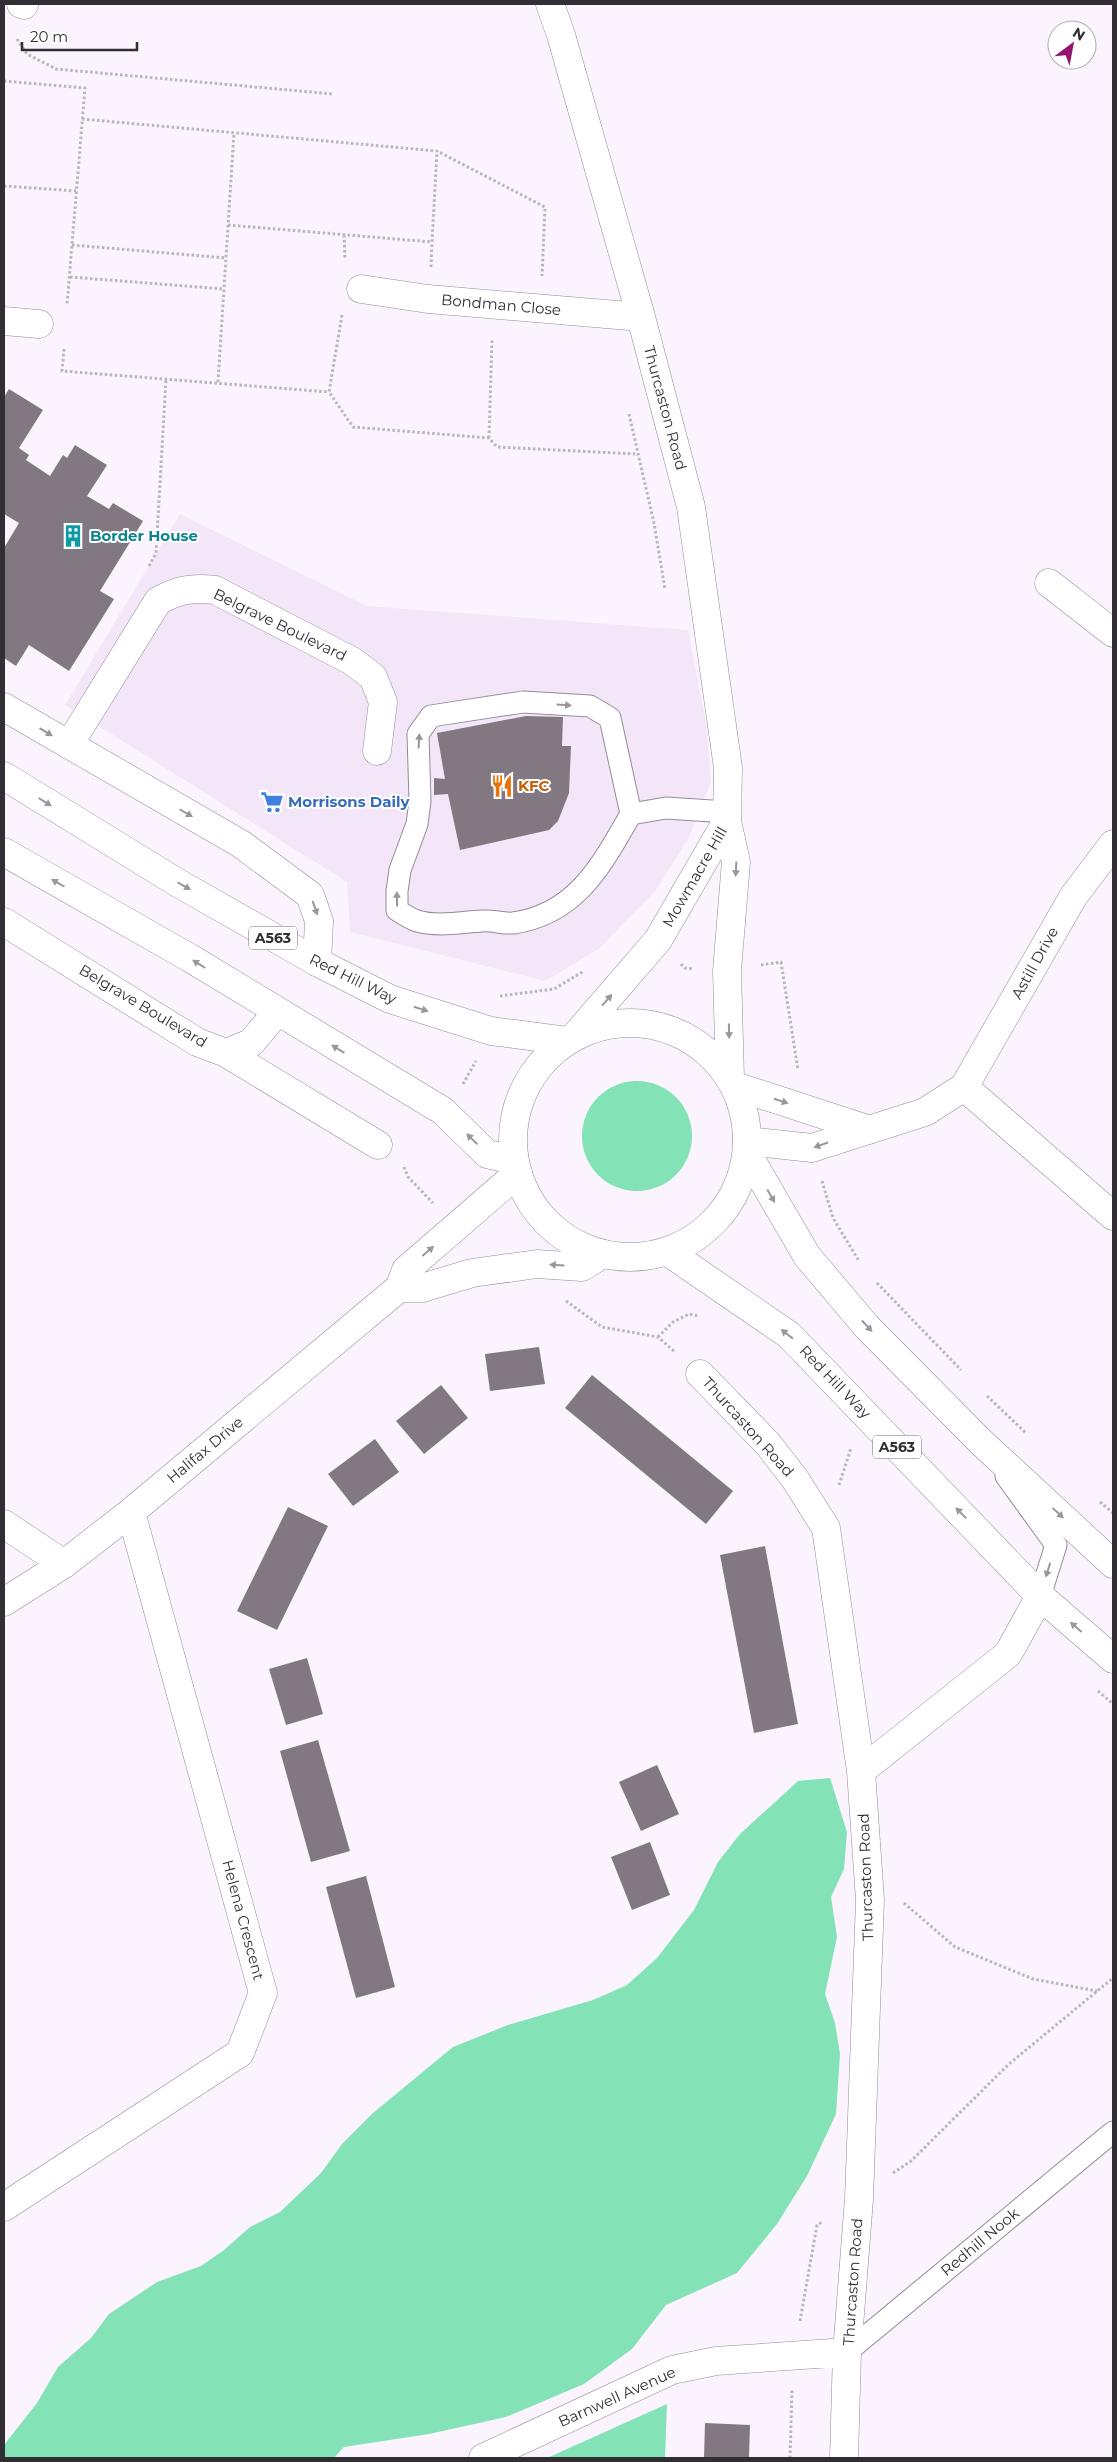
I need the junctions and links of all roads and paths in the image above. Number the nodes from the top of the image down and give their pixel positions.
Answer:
1 (23, 4) edge
2 (550, 4) edge
3 (4, 81) edge
4 (333, 94) dead end
5 (82, 119) junction
6 (234, 133) junction
7 (437, 151) junction
8 (4, 186) edge
9 (76, 191) junction
10 (228, 225) junction
11 (72, 245) junction
12 (226, 258) junction
13 (69, 277) junction
14 (224, 289) junction
15 (352, 298) joint
16 (493, 304) junction
17 (540, 308) junction
18 (66, 315) dead end
19 (641, 317) junction
20 (4, 321) edge
21 (38, 324) dead end
22 (64, 343) dead end
23 (166, 379) junction
24 (218, 382) junction
25 (329, 392) junction
26 (627, 407) dead end
27 (489, 438) junction
28 (637, 454) junction
29 (146, 570) dead end
30 (1050, 582) dead end
31 (666, 590) dead end
32 (1113, 633) edge
33 (4, 707) edge
34 (69, 746) junction
35 (377, 751) dead end
36 (4, 776) edge
37 (631, 814) junction
38 (727, 816) junction
39 (1113, 844) edge
40 (4, 852) edge
41 (4, 922) edge
42 (317, 962) junction
43 (277, 1012) junction
44 (571, 1039) junction
45 (226, 1053) junction
46 (732, 1082) junction
47 (964, 1088) junction
48 (868, 1129) junction
49 (378, 1145) dead end
50 (747, 1147) junction
51 (516, 1166) junction
52 (1113, 1216) edge
53 (668, 1252) junction
54 (602, 1254) junction
55 (399, 1288) junction
56 (700, 1374) dead end
57 (981, 1442) junction
58 (131, 1512) junction
59 (4, 1524) edge
60 (64, 1564) junction
61 (1113, 1564) edge
62 (1040, 1596) junction
63 (4, 1602) edge
64 (1113, 1659) edge
65 (861, 1771) junction
66 (870, 1900) junction
67 (1113, 1978) edge
68 (1097, 1991) junction
69 (1113, 2132) edge
70 (859, 2199) junction
71 (4, 2208) edge
72 (848, 2352) junction
73 (793, 2355) junction
74 (483, 2458) edge
75 (790, 2458) edge
76 (844, 2458) edge

1 - 4 path
2 - 19 main road, Thurcaston Road
3 - 5 path
5 - 6 path
5 - 9 path
6 - 7 path
6 - 10 path
7 - 10 path
7 - 17 path
8 - 9 path
9 - 11 path
10 - 12 path
11 - 12 path
11 - 13 path
12 - 14 path
13 - 14 path
13 - 18 path
14 - 24 path
15 - 16 main road, Bondman Close
15 - 25 path
16 - 17 main road, Bondman Close
16 - 27 path
17 - 19 main road, Bondman Close
19 - 38 main road, Thurcaston Road
20 - 21 main road
22 - 23 path
23 - 24 path
23 - 29 path
24 - 25 path
25 - 27 path
26 - 28 path
27 - 28 path
28 - 31 path
30 - 32 main road
33 -> 34 main road
34 - 35 main road, Belgrave Boulevard
34 -> 42 main road
36 -> 42 main road, Red Hill Way / A563
37 -> 37 lane
37 - 38 lane
44 -> 38 main road, Mowmacre Hill
38 -> 46 main road, Mowmacre Hill
39 - 47 main road, Astill Drive
43 -> 40 main road
41 - 45 main road, Belgrave Boulevard
42 -> 44 main road, Red Hill Way / A563
43 - 45 main road, Belgrave Boulevard
51 -> 43 main road
44 - 46 main road
44 - 51 main road, Mowmacre Hill
45 - 49 main road
46 -> 48 main road
46 - 50 main road
47 - 48 main road, Astill Drive
47 - 52 main road
48 -> 50 main road, Astill Drive
50 - 53 main road
50 -> 57 main road
51 - 54 main road
55 -> 51 main road, Halifax Drive
53 - 54 main road
62 -> 53 main road, Red Hill Way / A563
54 -> 55 main road
55 - 58 main road, Halifax Drive
56 - 65 main road, Thurcaston Road
57 -> 61 main road
57 -> 62 lane
58 - 60 main road, Halifax Drive
58 - 71 main road, Helena Crescent
59 - 60 main road
60 - 63 main road, Halifax Drive
64 -> 62 main road, Red Hill Way / A563
62 - 65 main road
65 - 66 main road, Thurcaston Road
66 - 68 path
66 - 70 main road, Thurcaston Road
67 - 68 path
68 - 70 path
69 - 72 lane, Redhill Nook
70 - 72 main road, Thurcaston Road
70 - 73 path
72 - 73 main road, Barnwell Avenue
72 - 76 main road, Thurcaston Road
73 - 74 main road, Barnwell Avenue
73 - 75 path

